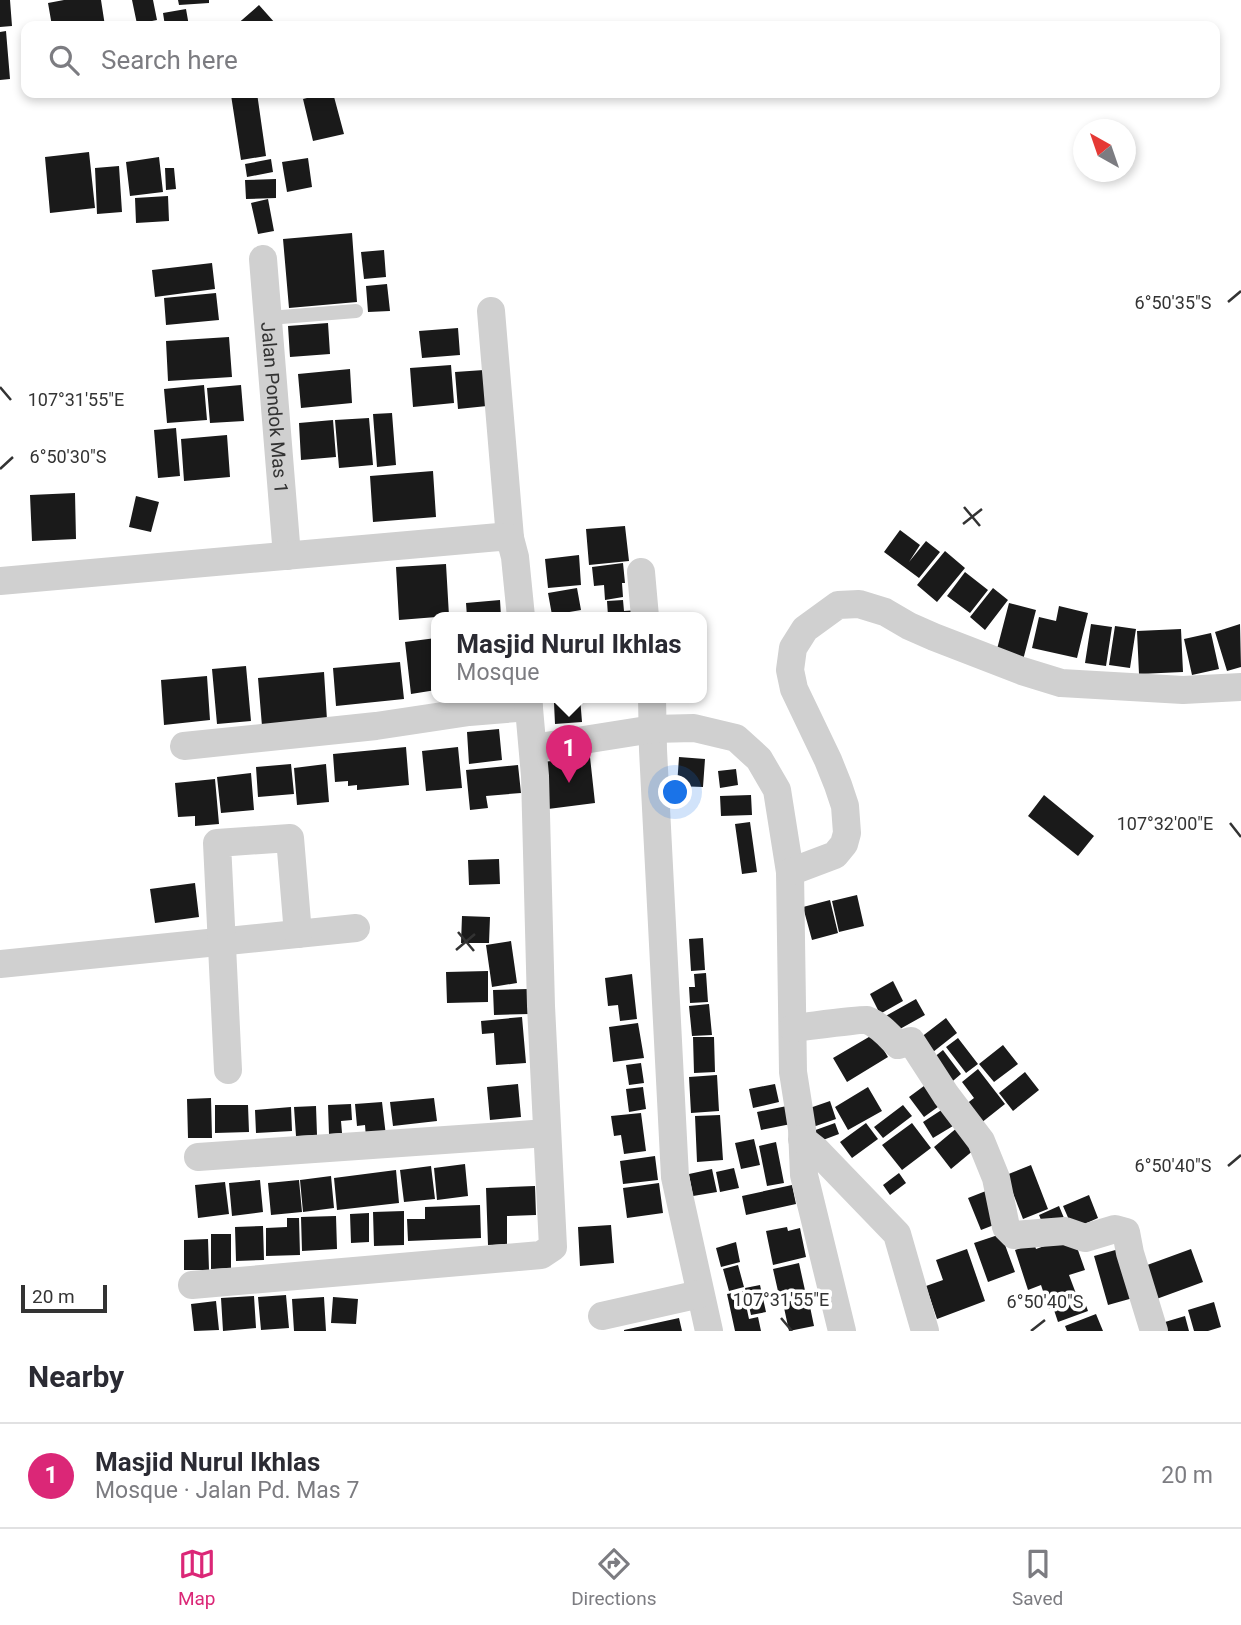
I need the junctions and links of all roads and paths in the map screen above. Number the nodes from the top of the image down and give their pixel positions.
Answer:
1 (263, 259) dead end
2 (356, 311) dead end
3 (491, 311) dead end
4 (269, 318) junction
5 (510, 538) junction
6 (287, 556) junction
7 (641, 572) dead end
8 (0, 581) edge
9 (520, 612) edge
10 (645, 612) edge
11 (1241, 687) edge
12 (523, 703) edge
13 (529, 703) edge
14 (652, 703) edge
15 (653, 729) junction
16 (184, 746) dead end
17 (533, 748) junction
18 (790, 872) junction
19 (356, 928) dead end
20 (298, 934) junction
21 (222, 942) junction
22 (0, 964) edge
23 (793, 1028) junction
24 (228, 1070) dead end
25 (547, 1133) junction
26 (802, 1139) junction
27 (198, 1157) dead end
28 (192, 1285) dead end
29 (700, 1294) junction
30 (603, 1315) dead end
31 (709, 1331) edge
32 (842, 1331) edge
33 (925, 1331) edge
34 (1154, 1331) edge

1 - 4 street, Jalan Pondok Mas 1
2 - 4 lane
3 - 5 street
4 - 6 street, Jalan Pondok Mas 1
5 - 6 street
5 - 9 street
6 - 8 street
7 - 10 street
11 - 18 street
12 - 16 street
13 - 17 street
14 - 15 street
15 - 17 street
15 - 18 street
15 - 29 street
17 - 25 street
18 - 23 street
19 - 20 street
20 - 21 street
20 - 21 street
21 - 22 street
21 - 24 street
23 - 26 street
23 - 34 street
25 - 27 street
25 - 28 street
26 - 32 street
26 - 33 street
29 - 30 street
29 - 31 street

